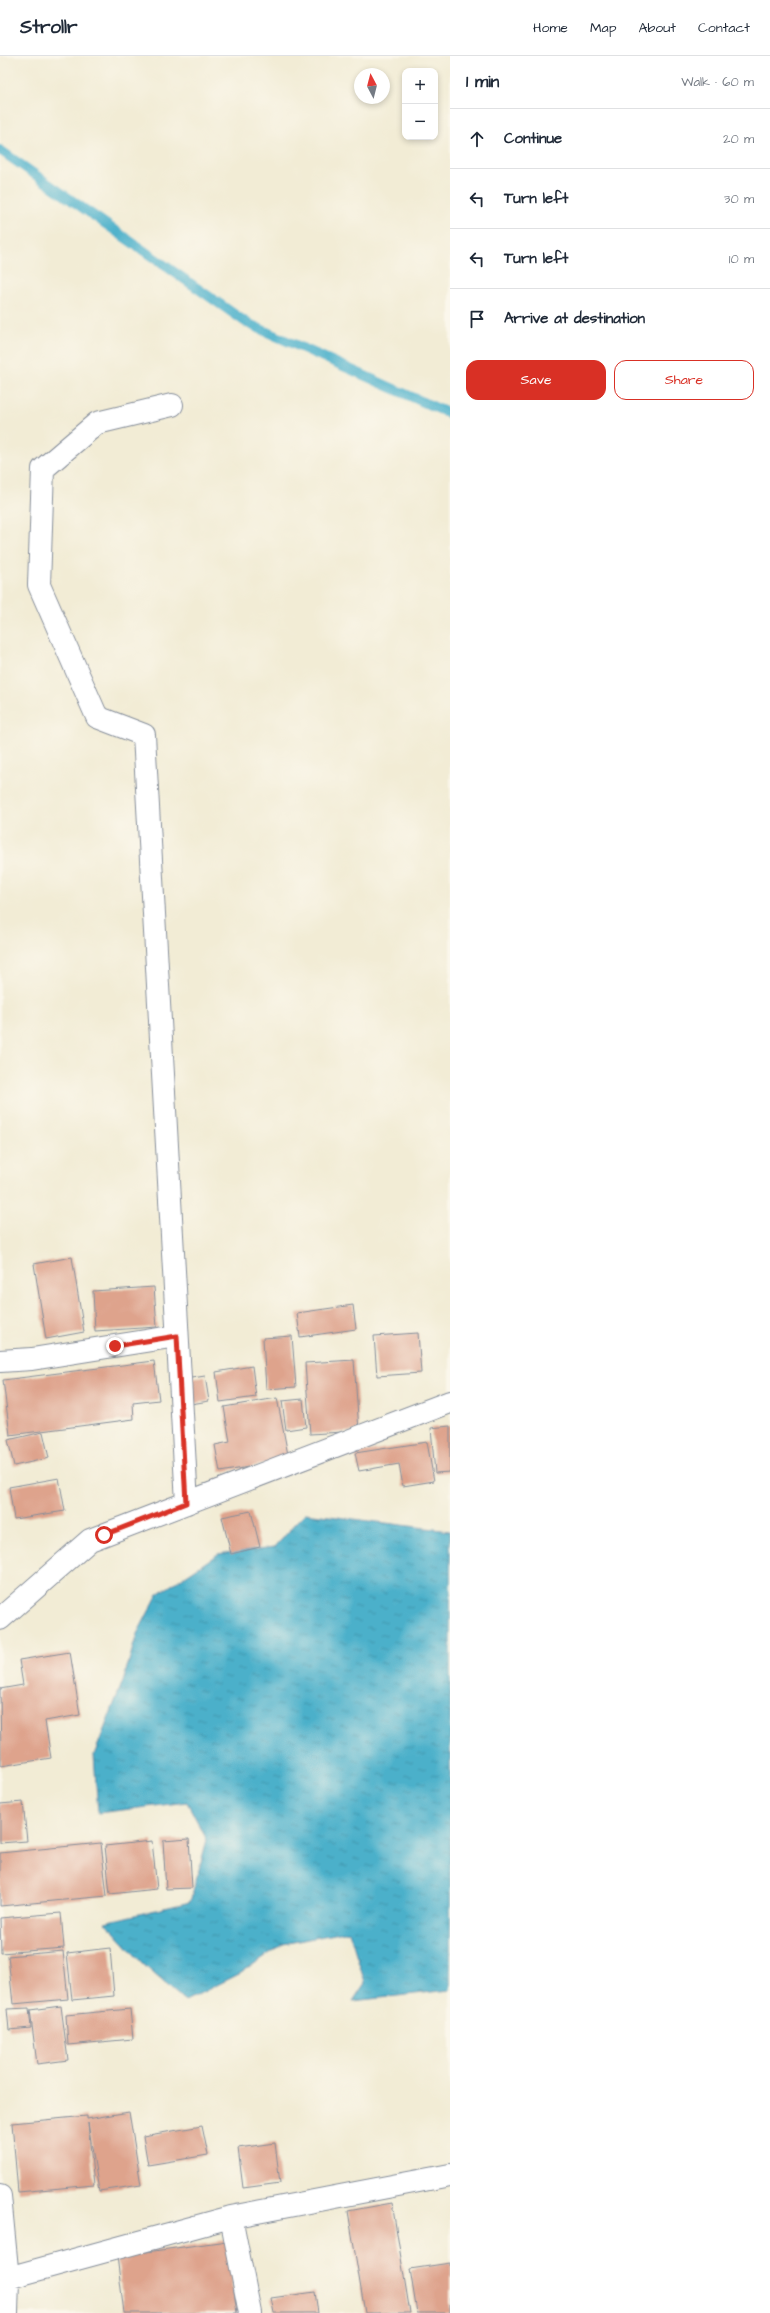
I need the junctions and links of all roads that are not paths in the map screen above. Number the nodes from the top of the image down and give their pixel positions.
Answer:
1 (172, 405) dead end
2 (177, 1336) junction
3 (0, 1361) edge
4 (450, 1402) edge
5 (186, 1503) junction
6 (0, 1619) edge
7 (450, 2175) edge
8 (0, 2196) edge
9 (231, 2216) junction
10 (4, 2280) edge
11 (7, 2313) edge
12 (250, 2313) edge

1 - 2 street
2 - 3 street
2 - 5 street
4 - 5 street
5 - 6 street
7 - 9 street
8 - 10 street
9 - 10 street
9 - 12 street
10 - 11 street

